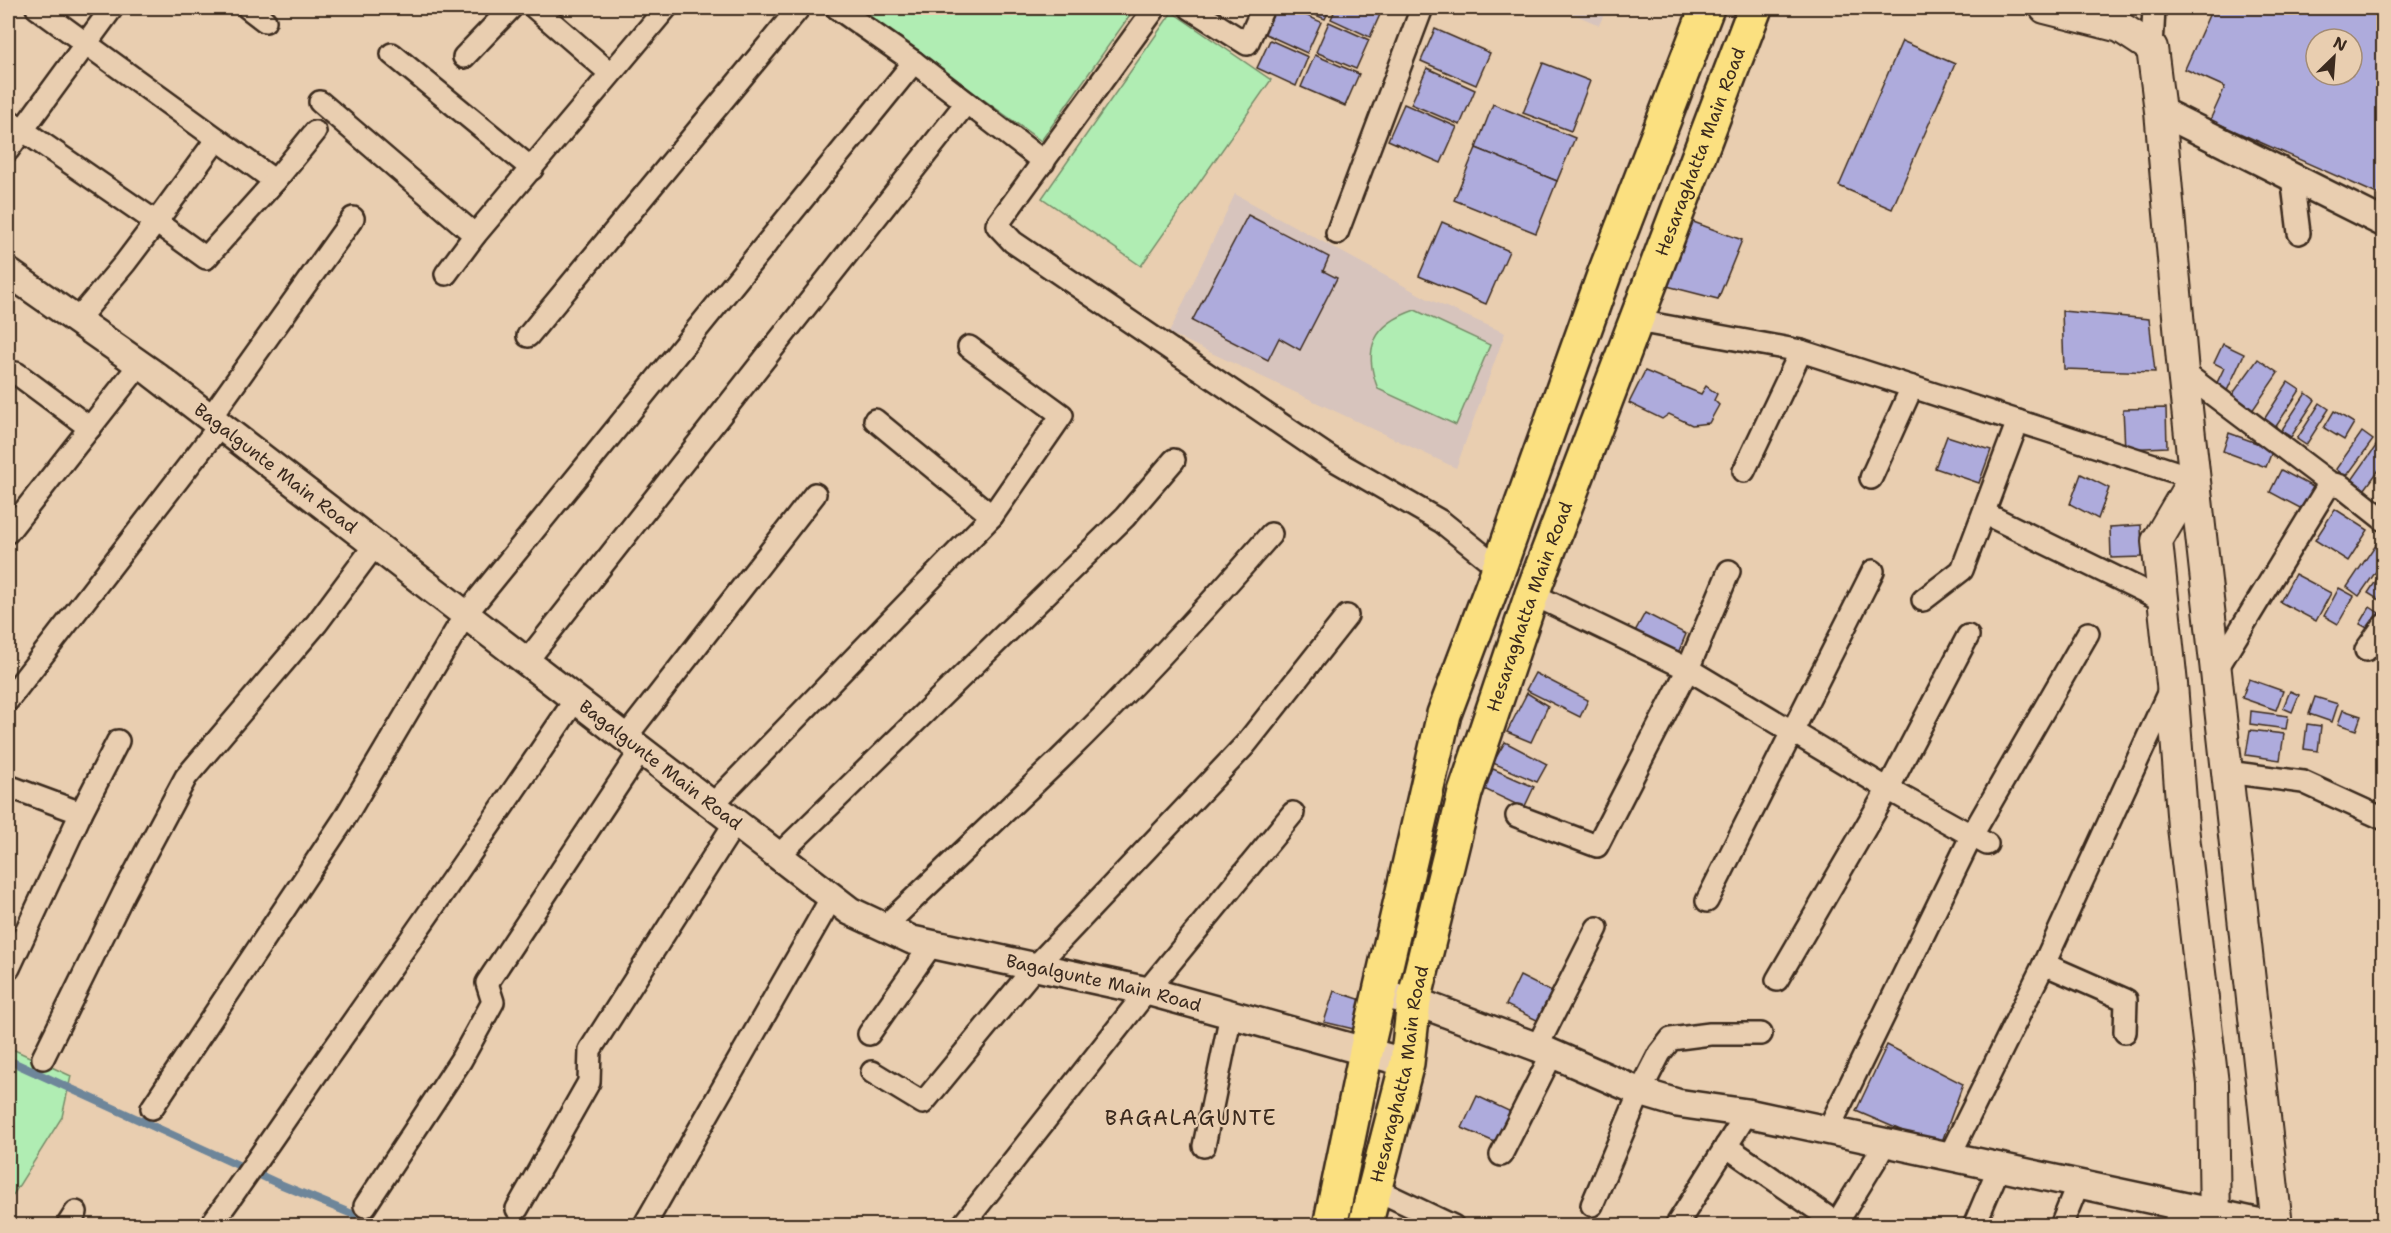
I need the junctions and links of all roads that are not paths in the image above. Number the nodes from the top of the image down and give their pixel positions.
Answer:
1 (38, 8) edge
2 (112, 8) edge
3 (248, 8) edge
4 (511, 8) edge
5 (535, 8) edge
6 (666, 8) edge
7 (799, 8) edge
8 (837, 8) edge
9 (1155, 8) edge
10 (1190, 8) edge
11 (1263, 8) edge
12 (1422, 8) edge
13 (1707, 8) edge
14 (1755, 8) edge
15 (2045, 8) edge
16 (2154, 8) edge
17 (265, 21) dead end
18 (86, 42) junction
19 (2152, 48) junction
20 (392, 54) dead end
21 (464, 57) dead end
22 (914, 62) junction
23 (610, 72) junction
24 (320, 102) dead end
25 (966, 103) junction
26 (2160, 111) junction
27 (15, 125) edge
28 (315, 132) dead end
29 (217, 138) junction
30 (8, 150) edge
31 (1044, 162) junction
32 (532, 169) junction
33 (2292, 177) junction
34 (276, 182) junction
35 (353, 218) dead end
36 (156, 222) junction
37 (2384, 223) edge
38 (1336, 233) dead end
39 (2299, 233) dead end
40 (475, 235) junction
41 (8, 272) edge
42 (446, 274) dead end
43 (77, 320) junction
44 (1637, 321) junction
45 (528, 336) dead end
46 (969, 347) dead end
47 (1801, 351) junction
48 (140, 364) junction
49 (2183, 372) junction
50 (16, 373) dead end
51 (1912, 387) junction
52 (875, 420) dead end
53 (2018, 421) junction
54 (215, 422) junction
55 (90, 428) junction
56 (1174, 460) dead end
57 (1744, 471) dead end
58 (1871, 478) dead end
59 (2194, 478) junction
60 (2330, 483) junction
61 (815, 494) dead end
62 (1984, 513) junction
63 (992, 516) junction
64 (2384, 520) edge
65 (8, 532) edge
66 (1271, 534) dead end
67 (375, 545) junction
68 (1499, 568) junction
69 (1729, 571) dead end
70 (1873, 571) dead end
71 (1532, 594) junction
72 (1923, 600) dead end
73 (2162, 600) junction
74 (465, 615) junction
75 (1347, 616) dead end
76 (2384, 625) edge
77 (2088, 633) dead end
78 (1968, 636) dead end
79 (2366, 650) dead end
80 (526, 662) junction
81 (1688, 669) junction
82 (2216, 670) junction
83 (2172, 684) junction
84 (8, 700) edge
85 (575, 700) junction
86 (1791, 730) junction
87 (117, 741) dead end
88 (633, 744) junction
89 (2227, 772) junction
90 (8, 786) edge
91 (1888, 789) junction
92 (712, 805) junction
93 (81, 813) junction
94 (1293, 813) dead end
95 (1517, 816) dead end
96 (2384, 819) edge
97 (735, 823) junction
98 (1979, 840) junction
99 (778, 856) junction
100 (832, 897) junction
101 (1707, 901) dead end
102 (884, 927) junction
103 (1597, 928) dead end
104 (932, 944) junction
105 (2044, 964) junction
106 (1035, 967) junction
107 (8, 968) edge
108 (1777, 980) dead end
109 (1147, 991) junction
110 (1380, 994) junction
111 (1414, 1001) junction
112 (1231, 1014) junction
113 (2125, 1032) dead end
114 (869, 1034) dead end
115 (1761, 1034) dead end
116 (1545, 1051) junction
117 (1366, 1052) junction
118 (43, 1058) dead end
119 (1407, 1063) junction
120 (872, 1072) dead end
121 (1640, 1092) junction
122 (152, 1108) dead end
123 (1747, 1113) junction
124 (1828, 1130) junction
125 (1884, 1142) junction
126 (1204, 1146) dead end
127 (1726, 1146) junction
128 (1501, 1155) dead end
129 (1949, 1156) junction
130 (1999, 1167) junction
131 (2078, 1184) junction
132 (1376, 1189) junction
133 (1592, 1205) dead end
134 (365, 1206) dead end
135 (518, 1209) dead end
136 (2177, 1216) edge
137 (2214, 1219) edge
138 (1836, 1224) edge
139 (210, 1226) edge
140 (644, 1226) edge
141 (962, 1226) edge
142 (1330, 1226) edge
143 (1365, 1226) edge
144 (1453, 1226) edge
145 (1676, 1226) edge
146 (1974, 1226) edge
147 (2061, 1226) edge
148 (2276, 1226) edge

1 - 18 street
2 - 18 street
3 - 17 street
4 - 21 street
5 - 23 street
6 - 23 street
7 - 45 street
8 - 22 street
9 - 31 street
10 - 11 street
12 - 38 street
13 - 68 main road, Hesaraghatta Main Road
14 - 44 main road, Hesaraghatta Main Road
15 - 19 main road
16 - 19 street
18 - 27 street
18 - 29 street
19 - 26 main road
20 - 32 street
22 - 25 street
22 - 74 street
23 - 32 street
24 - 40 street
25 - 31 street
25 - 80 street
26 - 33 street
26 - 49 main road
27 - 30 street
27 - 36 street
28 - 34 street
29 - 34 street
29 - 36 street
31 - 68 street
32 - 40 street
33 - 37 street
33 - 39 street
34 - 36 street
35 - 54 street
36 - 43 street
40 - 42 street
41 - 43 street, Bagalgunte Main Road
43 - 48 street, Bagalgunte Main Road
44 - 47 street
44 - 71 main road, Hesaraghatta Main Road
46 - 63 street
47 - 51 street
47 - 57 street
48 - 54 street, Bagalgunte Main Road
48 - 55 street
49 - 59 main road
49 - 60 street
50 - 55 street
51 - 53 street
51 - 58 street
52 - 63 street
53 - 59 street
53 - 62 street
54 - 67 street, Bagalgunte Main Road
54 - 84 street
55 - 65 street
56 - 99 street
59 - 73 main road
59 - 82 main road
60 - 64 street
60 - 82 street
61 - 88 street
62 - 72 street
62 - 73 street
63 - 92 street
66 - 102 street
67 - 74 street, Bagalgunte Main Road
67 - 118 street
68 - 110 main road, Hesaraghatta Main Road
69 - 81 street
70 - 86 street
71 - 81 street
71 - 111 main road, Hesaraghatta Main Road
73 - 83 main road
74 - 80 street, Bagalgunte Main Road
74 - 122 street
75 - 106 street
76 - 79 street
77 - 98 street
78 - 91 street
80 - 85 street, Bagalgunte Main Road
81 - 86 street
81 - 95 street
82 - 89 main road
83 - 105 street
83 - 137 main road
85 - 88 street, Bagalgunte Main Road
85 - 139 street
86 - 91 street
86 - 101 street
87 - 93 street
88 - 92 street, Bagalgunte Main Road
88 - 134 street
89 - 96 street
89 - 148 main road
90 - 93 street
91 - 98 street
91 - 108 street
92 - 97 street, Bagalgunte Main Road
93 - 107 street
94 - 109 street
97 - 99 street, Bagalgunte Main Road
97 - 135 street
98 - 124 street
99 - 100 street, Bagalgunte Main Road
100 - 102 street, Bagalgunte Main Road
100 - 140 street
102 - 104 street, Bagalgunte Main Road
103 - 116 street
104 - 106 street, Bagalgunte Main Road
104 - 114 street
105 - 113 street
105 - 129 street
106 - 109 street, Bagalgunte Main Road
106 - 120 street
109 - 112 street, Bagalgunte Main Road
109 - 141 street
110 - 111 street
110 - 117 main road, Hesaraghatta Main Road
111 - 116 street
111 - 119 main road, Hesaraghatta Main Road
112 - 117 street, Bagalgunte Main Road
112 - 126 street
115 - 121 street
116 - 121 street
116 - 128 street
117 - 119 street, Bagalgunte Main Road
117 - 142 main road, Hesaraghatta Main Road
119 - 132 main road, Hesaraghatta Main Road
121 - 123 street
121 - 133 street
123 - 124 street
123 - 127 street
124 - 125 street
125 - 129 street
125 - 138 street
127 - 138 street
127 - 145 street
129 - 130 street
130 - 131 street
130 - 146 street
131 - 136 street
131 - 147 street
132 - 143 main road, Hesaraghatta Main Road
132 - 144 street
136 - 137 street
137 - 148 street

